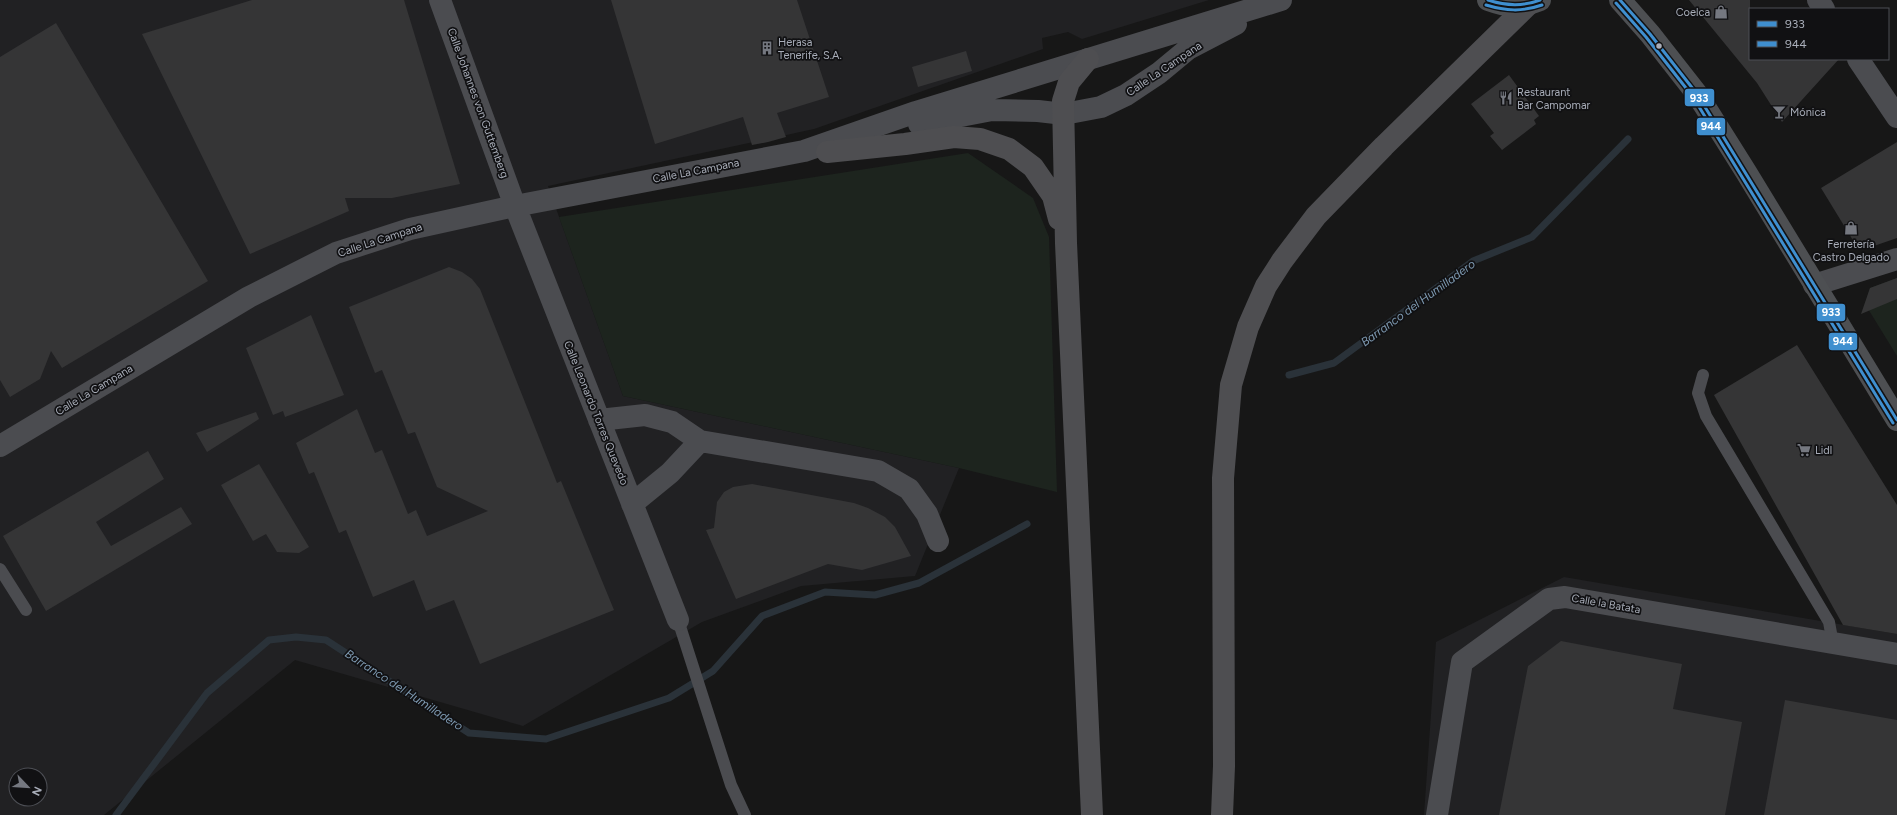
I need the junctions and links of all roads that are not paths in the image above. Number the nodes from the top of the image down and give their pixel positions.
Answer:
1 (440, 0) edge
2 (1282, 0) edge
3 (1488, 0) edge
4 (1620, 0) edge
5 (1533, 3) edge
6 (1088, 59) junction
7 (1859, 60) edge
8 (1064, 114) junction
9 (1897, 117) edge
10 (804, 151) junction
11 (827, 152) junction
12 (515, 206) junction
13 (1066, 243) junction
14 (1897, 258) edge
15 (1814, 285) junction
16 (1703, 375) dead end
17 (599, 420) junction
18 (1897, 420) edge
19 (700, 441) junction
20 (0, 446) edge
21 (632, 504) junction
22 (938, 541) dead end
23 (0, 569) edge
24 (26, 610) dead end
25 (678, 620) joint
26 (1833, 644) junction
27 (1897, 654) edge
28 (745, 815) edge
29 (1092, 815) edge
30 (1222, 815) edge
31 (1437, 815) edge

1 - 12 street, Calle Johannes von Guttemberg
2 - 6 street, Calle La Campana
2 - 8 street, Calle La Campana
3 - 5 main road
4 - 15 main road
5 - 30 highway
6 - 8 highway
6 - 10 street, Calle La Campana
7 - 9 street
8 - 11 street, Calle La Campana
8 - 13 highway
10 - 11 street, Calle La Campana
10 - 12 street, Calle La Campana
11 - 13 highway
12 - 17 street, Calle Leonardo Torres Quevedo
12 - 20 street, Calle La Campana
13 - 29 highway
14 - 15 street
15 - 18 main road
16 - 26 lane
17 - 19 street
17 - 21 street, Calle Leonardo Torres Quevedo
19 - 21 street
19 - 22 street
21 - 25 street, Calle Leonardo Torres Quevedo
23 - 24 lane
25 - 28 lane
26 - 27 street, Calle la Batata
26 - 31 street, Calle la Batata

